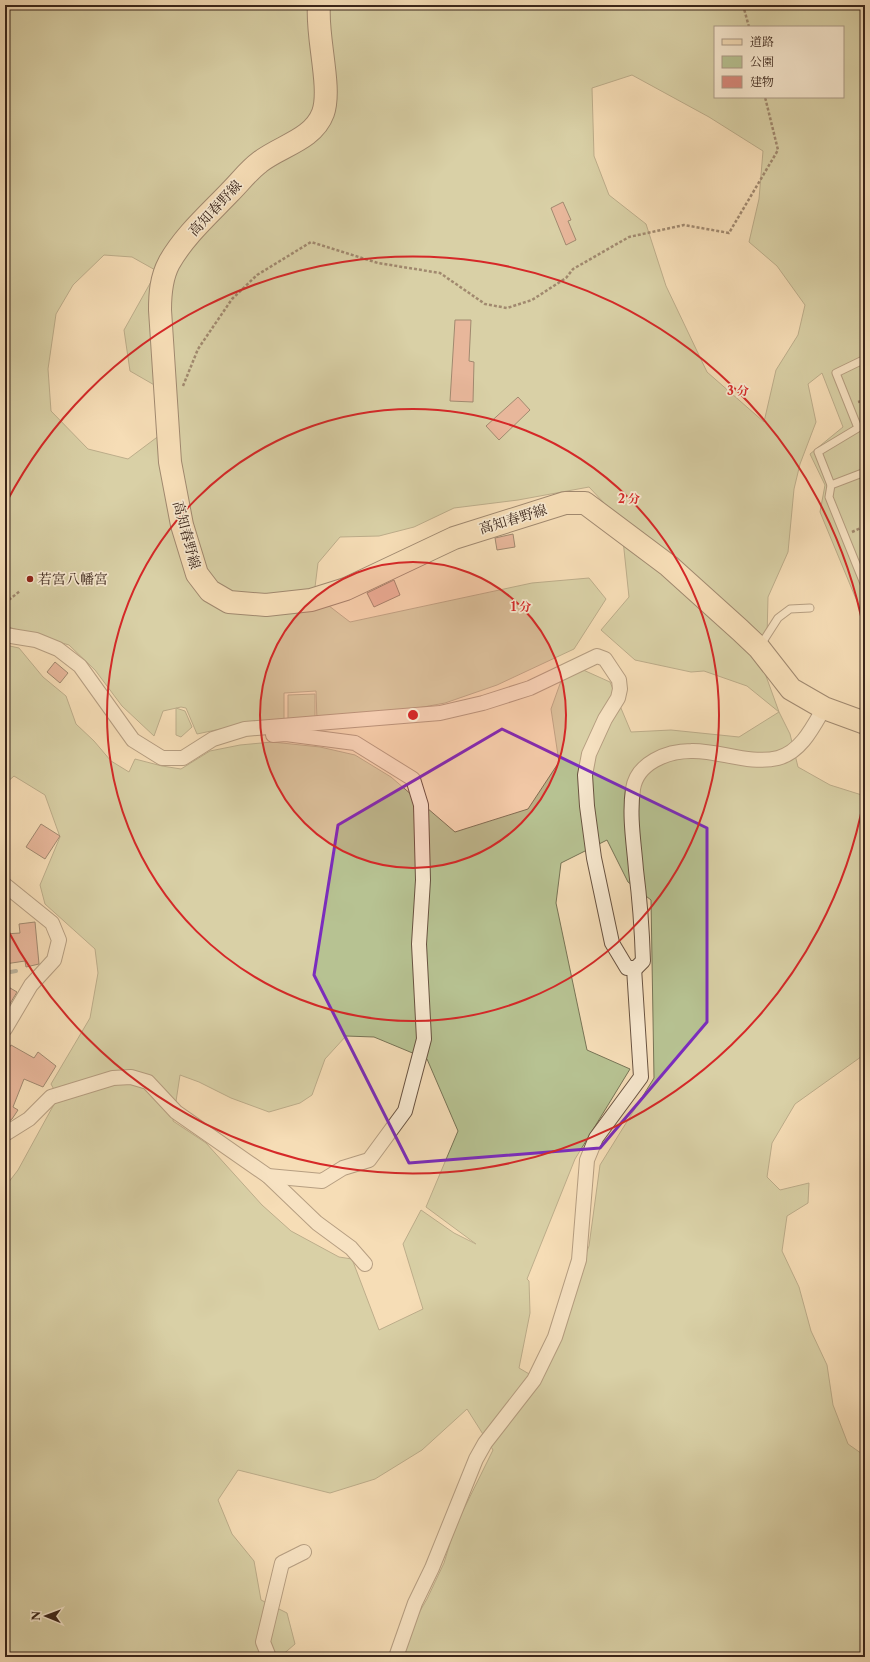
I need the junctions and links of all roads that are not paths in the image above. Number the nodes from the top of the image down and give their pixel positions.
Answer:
1 (319, 5) edge
2 (865, 359) edge
3 (865, 472) edge
4 (832, 485) junction
5 (865, 586) edge
6 (810, 608) dead end
7 (5, 635) edge
8 (759, 648) junction
9 (824, 708) junction
10 (865, 723) edge
11 (212, 739) junction
12 (5, 885) edge
13 (634, 968) junction
14 (5, 1029) edge
15 (5, 1134) edge
16 (268, 1176) junction
17 (365, 1264) dead end
18 (304, 1552) dead end
19 (268, 1657) edge
20 (396, 1657) edge

1 - 8 main road, 高知春野線
2 - 4 lane
3 - 4 lane
4 - 5 lane
6 - 8 lane
7 - 11 street
8 - 9 main road, 高知春野線
9 - 10 main road, 高知春野線
9 - 13 street
11 - 13 street
11 - 16 street
12 - 14 street
13 - 20 street
15 - 16 street
16 - 17 street
18 - 19 street

